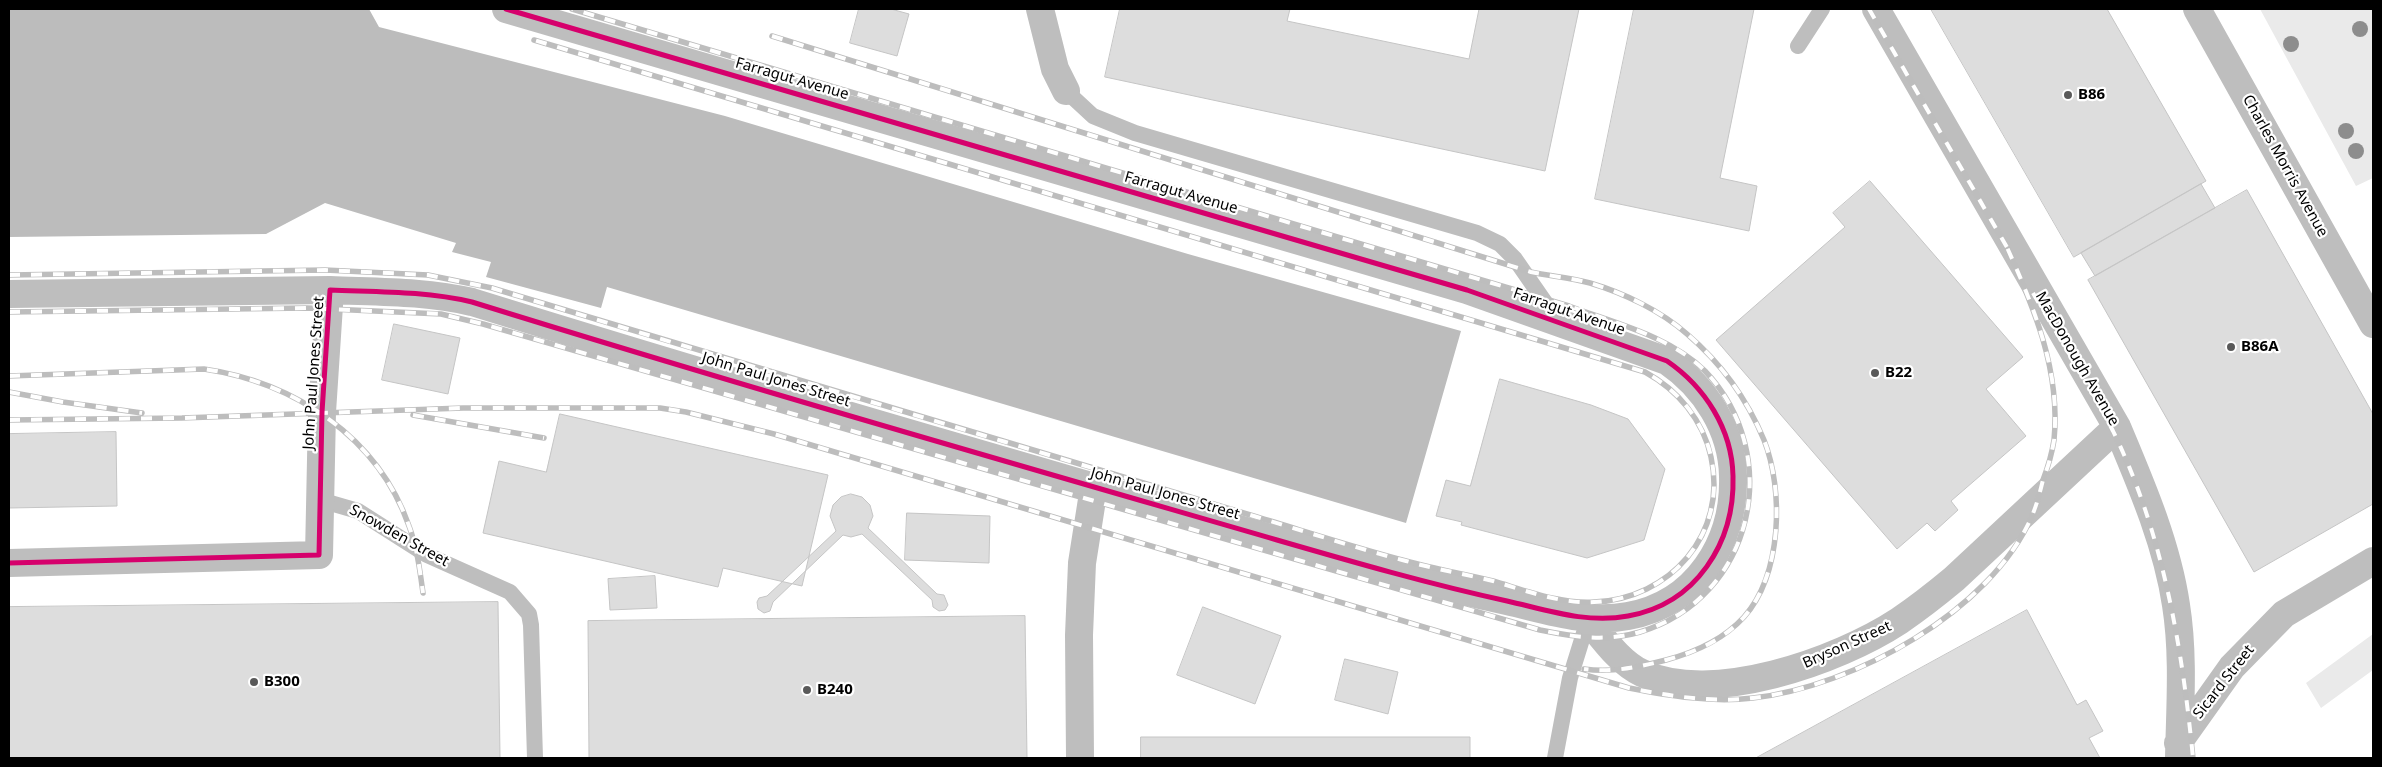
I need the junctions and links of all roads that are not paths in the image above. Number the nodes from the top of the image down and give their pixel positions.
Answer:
1 (506, 9) edge
2 (1040, 9) edge
3 (1822, 9) edge
4 (1876, 9) edge
5 (2197, 9) edge
6 (1798, 46) dead end
7 (1066, 91) joint
8 (330, 290) junction
9 (9, 294) edge
10 (1560, 323) junction
11 (2373, 324) edge
12 (2117, 427) junction
13 (1094, 487) junction
14 (320, 500) junction
15 (1728, 523) joint
16 (2373, 561) edge
17 (9, 563) edge
18 (1588, 620) junction
19 (2175, 753) edge
20 (535, 758) edge
21 (1080, 758) edge
22 (1555, 758) edge

1 - 10 street, Farragut Avenue
2 - 7 street
3 - 6 lane
4 - 12 street, MacDonough Avenue
5 - 11 street, Charles Morris Avenue
7 - 10 lane
8 - 9 street
8 - 13 street, John Paul Jones Street
8 - 14 street, John Paul Jones Street
10 - 15 street, Farragut Avenue
12 - 18 street, Bryson Street
12 - 19 street, MacDonough Avenue
13 - 18 street, John Paul Jones Street
13 - 21 street
14 - 17 street, John Paul Jones Street
14 - 20 lane, Snowden Street
15 - 18 street, John Paul Jones Street
16 - 19 street, Sicard Street
18 - 22 lane

